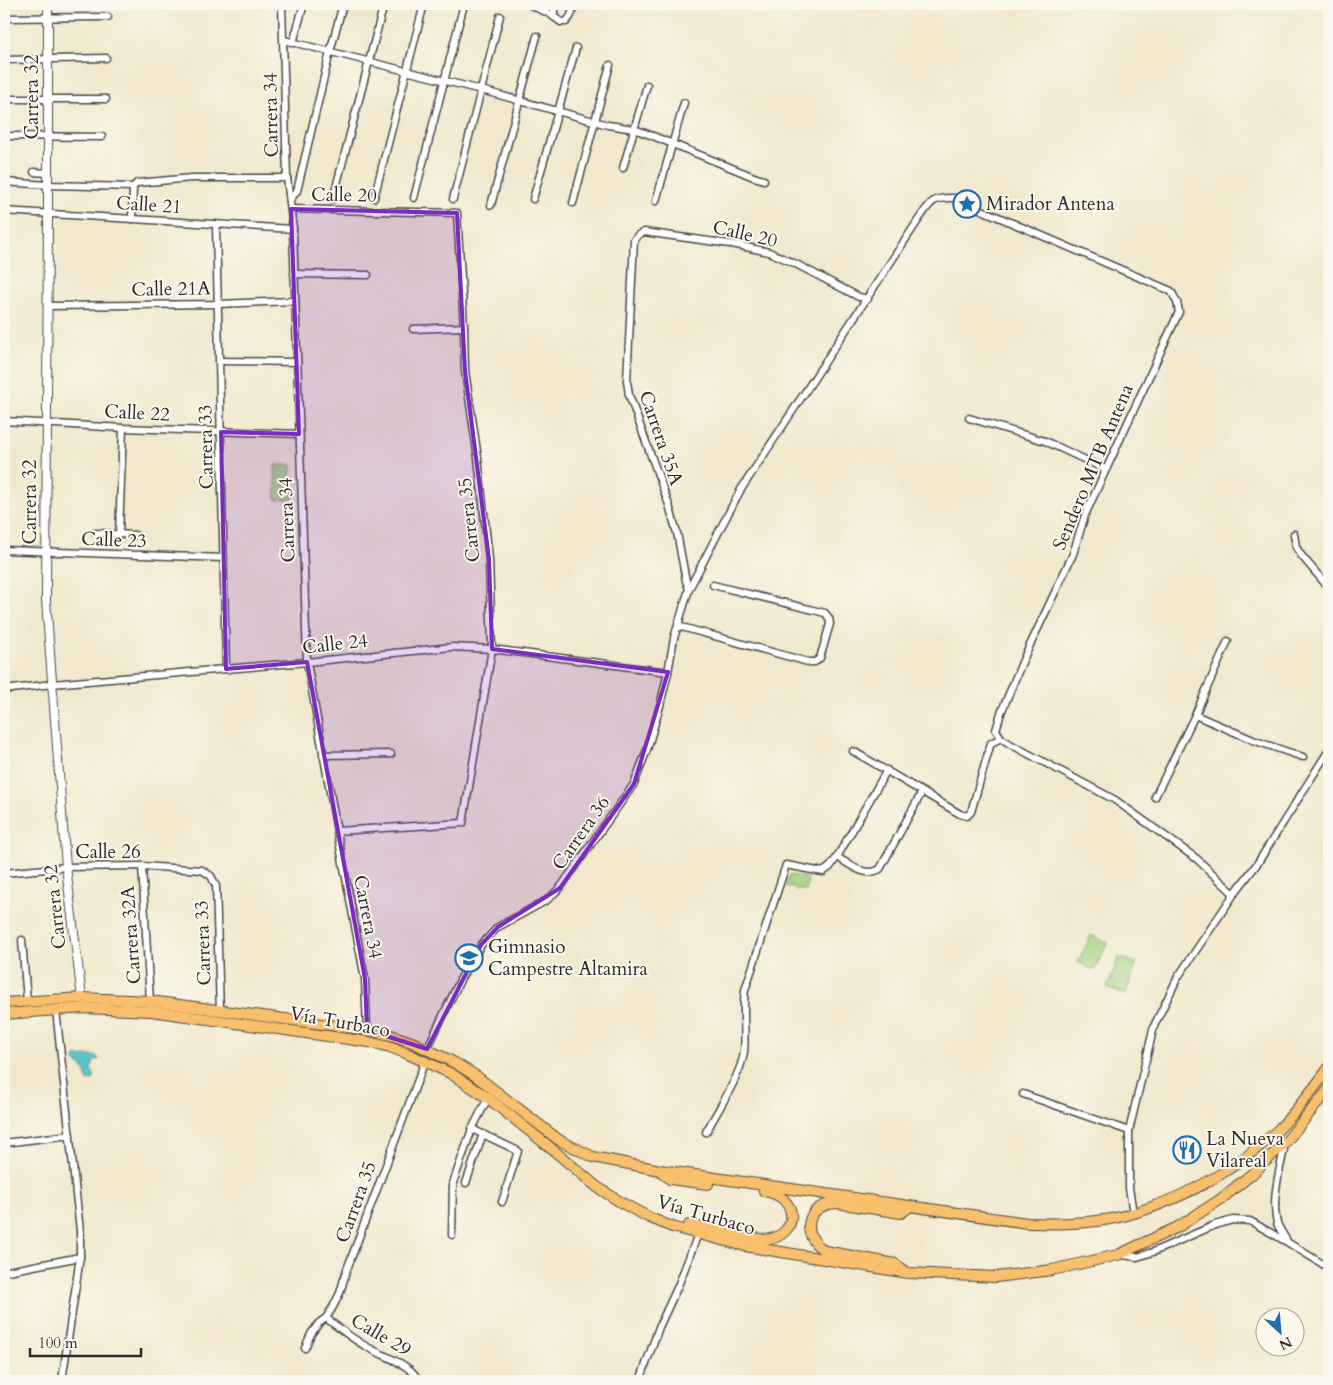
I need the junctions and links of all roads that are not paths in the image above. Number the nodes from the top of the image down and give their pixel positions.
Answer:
1 (48, 4) edge
2 (282, 4) edge
3 (304, 4) edge
4 (343, 4) edge
5 (384, 4) edge
6 (424, 4) edge
7 (464, 4) edge
8 (528, 4) edge
9 (554, 4) edge
10 (573, 4) edge
11 (500, 16) dead end
12 (108, 17) dead end
13 (554, 17) junction
14 (4, 18) edge
15 (48, 19) junction
16 (537, 36) dead end
17 (284, 40) junction
18 (293, 43) junction
19 (576, 48) dead end
20 (330, 52) junction
21 (106, 58) dead end
22 (48, 59) junction
23 (4, 60) edge
24 (368, 62) junction
25 (610, 65) dead end
26 (407, 72) junction
27 (444, 81) junction
28 (647, 85) dead end
29 (481, 90) junction
30 (4, 99) edge
31 (48, 99) junction
32 (106, 99) dead end
33 (519, 101) junction
34 (684, 103) dead end
35 (558, 112) junction
36 (595, 121) junction
37 (634, 130) junction
38 (4, 136) edge
39 (48, 136) junction
40 (102, 137) dead end
41 (672, 144) junction
42 (623, 168) dead end
43 (34, 172) dead end
44 (48, 173) junction
45 (287, 178) junction
46 (764, 180) dead end
47 (4, 182) edge
48 (48, 185) junction
49 (133, 187) junction
50 (374, 198) dead end
51 (414, 198) dead end
52 (533, 198) dead end
53 (333, 199) dead end
54 (453, 199) dead end
55 (290, 200) junction
56 (656, 201) dead end
57 (573, 203) dead end
58 (490, 205) dead end
59 (291, 209) junction
60 (4, 211) edge
61 (457, 213) joint
62 (48, 214) junction
63 (132, 219) junction
64 (216, 225) junction
65 (293, 229) junction
66 (638, 235) joint
67 (294, 274) junction
68 (368, 275) dead end
69 (868, 299) junction
70 (295, 301) junction
71 (218, 304) junction
72 (47, 306) junction
73 (464, 327) junction
74 (413, 329) dead end
75 (219, 361) junction
76 (297, 362) junction
77 (969, 418) dead end
78 (4, 421) edge
79 (46, 424) junction
80 (123, 428) junction
81 (221, 432) junction
82 (299, 434) junction
83 (1106, 469) junction
84 (96, 532) dead end
85 (119, 534) junction
86 (1294, 534) dead end
87 (135, 535) dead end
88 (4, 550) edge
89 (46, 553) junction
90 (224, 558) junction
91 (713, 585) dead end
92 (1329, 588) edge
93 (689, 589) junction
94 (678, 626) junction
95 (1228, 642) dead end
96 (492, 649) junction
97 (307, 662) junction
98 (226, 669) junction
99 (668, 672) junction
100 (52, 684) junction
101 (4, 690) edge
102 (1195, 715) junction
103 (1001, 738) junction
104 (1329, 750) edge
105 (853, 751) dead end
106 (390, 754) dead end
107 (323, 755) junction
108 (1303, 758) dead end
109 (887, 770) junction
110 (922, 792) junction
111 (1155, 797) dead end
112 (336, 831) junction
113 (837, 857) junction
114 (142, 866) junction
115 (66, 867) junction
116 (4, 873) edge
117 (210, 876) joint
118 (1234, 894) junction
119 (22, 940) dead end
120 (82, 998) junction
121 (27, 1001) junction
122 (150, 1001) junction
123 (4, 1003) edge
124 (56, 1010) junction
125 (220, 1011) junction
126 (4, 1014) edge
127 (368, 1030) junction
128 (426, 1049) junction
129 (425, 1061) junction
130 (1329, 1068) edge
131 (1329, 1089) edge
132 (1023, 1094) dead end
133 (488, 1098) junction
134 (472, 1129) junction
135 (1129, 1131) junction
136 (706, 1132) dead end
137 (483, 1134) junction
138 (70, 1135) junction
139 (4, 1143) edge
140 (1285, 1143) junction
141 (660, 1170) junction
142 (466, 1183) dead end
143 (502, 1202) dead end
144 (909, 1207) junction
145 (1133, 1213) junction
146 (672, 1227) junction
147 (698, 1234) junction
148 (452, 1235) dead end
149 (1287, 1242) junction
150 (1118, 1255) junction
151 (80, 1257) junction
152 (1329, 1268) edge
153 (8, 1271) dead end
154 (908, 1273) junction
155 (326, 1318) junction
156 (305, 1348) dead end
157 (62, 1381) edge
158 (419, 1381) edge
159 (640, 1381) edge

1 - 15 street, Carrera 32
2 - 17 street, Carrera 34
3 - 18 street
4 - 20 street
5 - 24 street
6 - 26 street
7 - 27 street
8 - 13 street
9 - 13 street
10 - 13 street
11 - 29 street
12 - 15 street
14 - 15 street
15 - 22 street, Carrera 32
16 - 33 street
17 - 18 street
17 - 45 street, Carrera 34
18 - 20 street
19 - 35 street
20 - 24 street
20 - 55 street
21 - 22 street
22 - 23 street
22 - 31 street, Carrera 32
24 - 26 street
24 - 53 street
25 - 36 street
26 - 27 street
26 - 50 street
27 - 29 street
27 - 51 street
28 - 37 street
29 - 33 street
29 - 54 street
30 - 31 street
31 - 32 street
31 - 39 street, Carrera 32
33 - 35 street
33 - 58 street
34 - 41 street
35 - 36 street
35 - 52 street
36 - 37 street
36 - 57 street
37 - 41 street
37 - 42 street
38 - 39 street
39 - 40 street
39 - 44 street, Carrera 32
41 - 46 street
41 - 56 street
43 - 44 street
44 - 48 street, Carrera 32
45 - 49 street
45 - 55 street, Carrera 34
47 - 48 street
48 - 49 street
48 - 62 street, Carrera 32
49 - 63 street
55 - 59 street, Carrera 34
59 - 61 street, Calle 20
59 - 65 street, Carrera 34
60 - 62 street, Calle 21
61 - 73 street, Carrera 35
62 - 63 street, Calle 21
62 - 72 street, Carrera 32
63 - 64 street, Calle 21
64 - 65 street, Calle 21
64 - 71 street, Carrera 33
65 - 67 street, Carrera 34
66 - 69 street, Calle 20
66 - 93 street, Carrera 35A
67 - 68 street
67 - 70 street, Carrera 34
69 - 83 street, Sendero MTB Antena
69 - 93 street, Sendero MTB Antena
70 - 71 street, Calle 21A
70 - 76 street, Carrera 34
71 - 72 street, Calle 21A
71 - 75 street, Carrera 33
72 - 79 street, Carrera 32
73 - 74 street
73 - 96 street, Carrera 35
75 - 76 street
75 - 81 street, Carrera 33
76 - 82 street, Carrera 34
77 - 83 street
78 - 79 street, Calle 22
79 - 80 street, Calle 22
79 - 89 street, Carrera 32
80 - 81 street, Calle 22
80 - 85 street
81 - 82 street, Calle 22
81 - 90 street, Carrera 33
82 - 97 street, Carrera 34
83 - 103 street, Sendero MTB Antena
84 - 85 street
85 - 87 street
86 - 92 street
88 - 89 street, Calle 23
89 - 90 street, Calle 23
89 - 100 street, Carrera 32
90 - 98 street, Carrera 33
91 - 94 street
93 - 94 street, Carrera 36
94 - 99 street, Carrera 36
95 - 102 street
96 - 97 street, Calle 24
96 - 99 street, Calle 24
96 - 112 street, Carrera 35
97 - 98 street, Calle 24
97 - 107 street, Carrera 34
98 - 100 street, Calle 24
99 - 128 street, Carrera 36
100 - 101 street, Calle 24
100 - 115 street, Carrera 32
102 - 108 street
102 - 111 street
103 - 110 street
103 - 118 street
104 - 118 street
105 - 109 street
106 - 107 street
107 - 112 street, Carrera 34
109 - 110 street
109 - 113 street
110 - 113 street
112 - 127 street, Carrera 34
113 - 136 street
114 - 115 street, Calle 26
114 - 117 street, Calle 26
114 - 122 street, Carrera 32A
115 - 116 street, Calle 26
115 - 120 street, Carrera 32
117 - 125 street, Carrera 33
118 - 135 street
119 - 121 street
120 - 121 highway, Vía Turbaco
120 - 122 highway, Vía Turbaco
121 - 123 highway, Vía Turbaco
122 - 125 highway, Vía Turbaco
124 - 126 highway, Vía Turbaco
124 - 129 highway, Vía Turbaco
124 - 138 street
125 - 127 highway, Vía Turbaco
127 - 128 highway, Vía Turbaco
128 - 141 highway, Vía Turbaco
129 - 133 highway, Vía Turbaco
129 - 155 street, Carrera 35
130 - 145 highway, Vía Turbaco
131 - 140 highway, Vía Turbaco
132 - 135 street
133 - 134 street
133 - 146 highway, Vía Turbaco
134 - 137 street
134 - 148 street
135 - 145 street
137 - 142 street
137 - 143 street
138 - 139 street
138 - 151 street
140 - 149 street
140 - 150 highway, Vía Turbaco
141 - 144 highway, Vía Turbaco
141 - 146 highway
144 - 145 highway, Vía Turbaco
144 - 154 highway
146 - 147 highway, Vía Turbaco
147 - 154 highway, Vía Turbaco
147 - 159 street
149 - 150 street
149 - 152 street
150 - 154 highway, Vía Turbaco
151 - 153 street
151 - 157 street
155 - 156 street, Carrera 35
155 - 158 street, Calle 29

